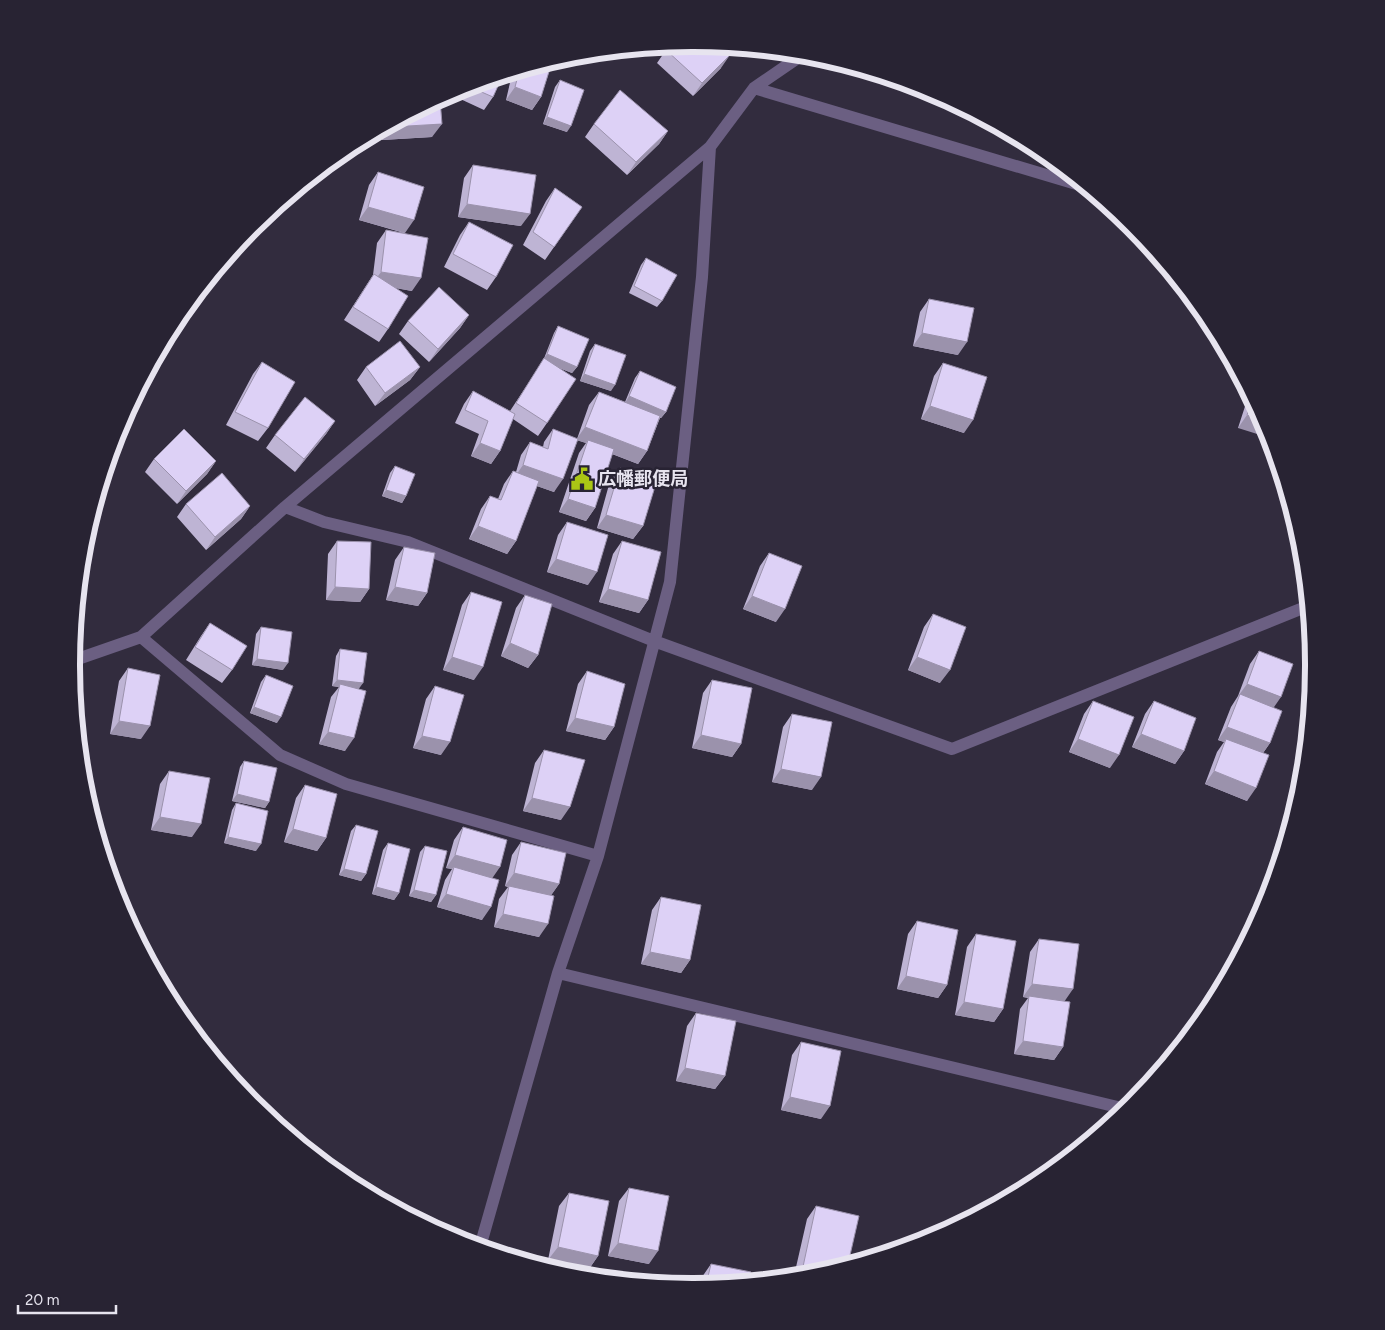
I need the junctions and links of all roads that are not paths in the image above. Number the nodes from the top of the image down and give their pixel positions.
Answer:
1 (793, 61) edge
2 (754, 88) junction
3 (710, 147) junction
4 (1068, 182) edge
5 (285, 507) junction
6 (1302, 608) edge
7 (141, 637) junction
8 (654, 641) junction
9 (80, 658) edge
10 (598, 856) junction
11 (558, 973) junction
12 (1117, 1107) edge
13 (482, 1240) edge

1 - 2 street
2 - 3 street
2 - 4 street
3 - 5 street
3 - 8 street
5 - 7 street
5 - 8 street
6 - 8 street
7 - 9 street
7 - 10 street
8 - 10 street
10 - 11 street
11 - 12 street
11 - 13 street

